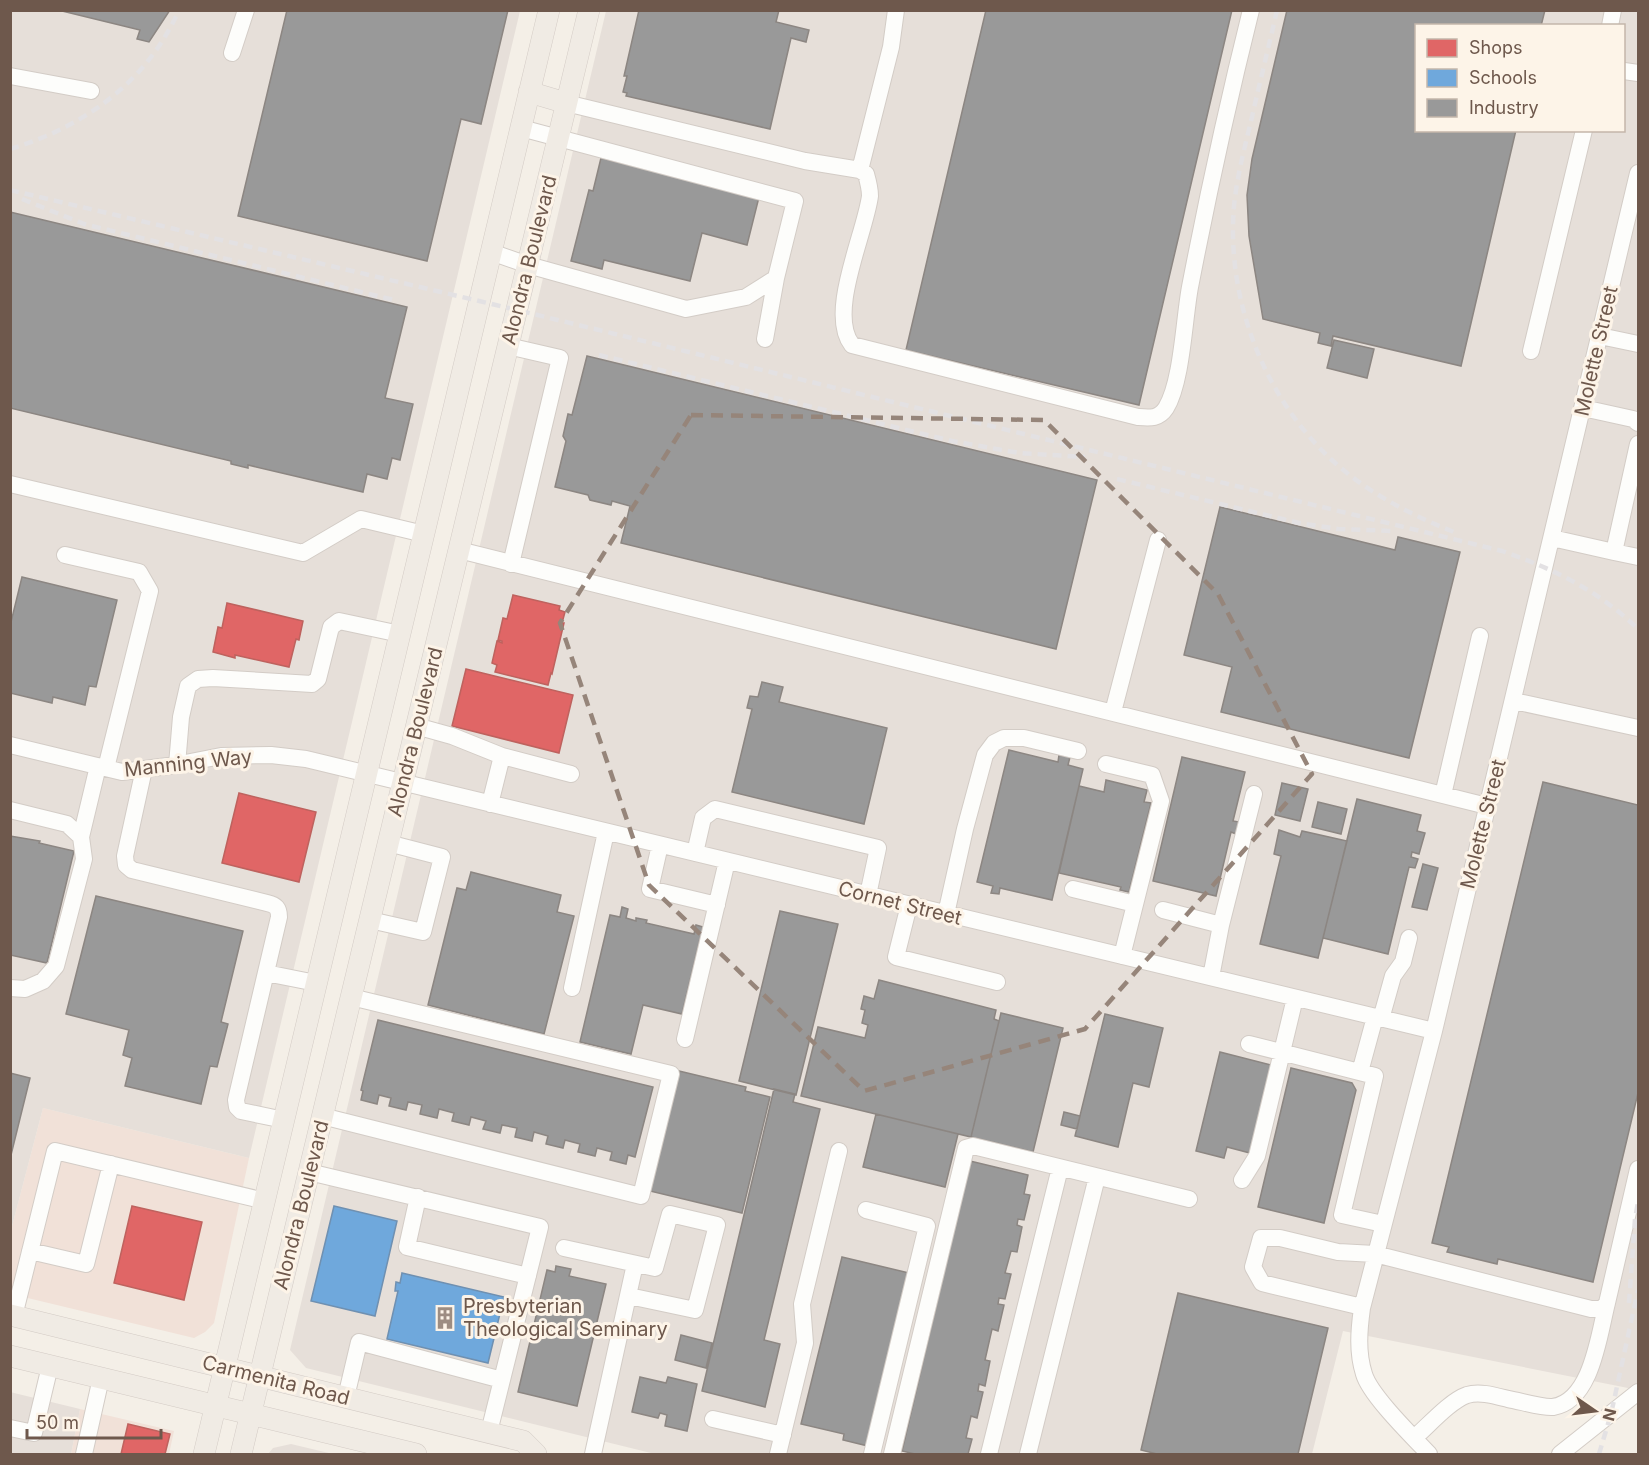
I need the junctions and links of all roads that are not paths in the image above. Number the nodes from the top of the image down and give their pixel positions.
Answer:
1 (246, 10) edge
2 (549, 10) edge
3 (589, 10) edge
4 (896, 10) edge
5 (1251, 10) edge
6 (232, 53) dead end
7 (10, 76) edge
8 (92, 91) dead end
9 (529, 92) junction
10 (567, 103) junction
11 (520, 128) junction
12 (1584, 132) edge
13 (558, 137) junction
14 (853, 170) junction
15 (1638, 173) edge
16 (1634, 209) edge
17 (491, 252) junction
18 (528, 265) junction
19 (776, 278) junction
20 (1600, 336) junction
21 (765, 339) dead end
22 (1638, 344) edge
23 (508, 346) junction
24 (1531, 351) dead end
25 (1583, 408) junction
26 (1638, 423) edge
27 (1638, 444) edge
28 (10, 484) edge
29 (424, 534) junction
30 (1552, 538) junction
31 (1158, 540) dead end
32 (459, 550) junction
33 (1614, 552) junction
34 (65, 555) dead end
35 (1638, 557) edge
36 (512, 564) junction
37 (400, 634) junction
38 (1480, 636) dead end
39 (1514, 701) junction
40 (1113, 712) junction
41 (416, 726) junction
42 (1638, 728) edge
43 (10, 745) edge
44 (1078, 752) dead end
45 (502, 756) junction
46 (1106, 764) dead end
47 (177, 765) junction
48 (102, 767) junction
49 (144, 769) junction
50 (366, 774) junction
51 (571, 774) dead end
52 (403, 783) junction
53 (1254, 794) dead end
54 (1443, 795) junction
55 (490, 804) junction
56 (1487, 806) junction
57 (10, 810) edge
58 (606, 832) junction
59 (81, 837) junction
60 (388, 843) junction
61 (660, 845) junction
62 (695, 853) junction
63 (727, 861) junction
64 (1073, 889) dead end
65 (868, 895) junction
66 (1135, 904) junction
67 (717, 905) junction
68 (909, 905) junction
69 (1163, 910) dead end
70 (946, 914) junction
71 (370, 920) junction
72 (1221, 925) junction
73 (1409, 938) dead end
74 (1122, 956) junction
75 (266, 973) junction
76 (1211, 977) junction
77 (997, 982) dead end
78 (316, 983) junction
79 (10, 988) edge
80 (572, 988) dead end
81 (351, 997) junction
82 (1295, 998) junction
83 (1378, 1018) junction
84 (1434, 1031) junction
85 (685, 1039) dead end
86 (1250, 1044) dead end
87 (1281, 1052) junction
88 (1360, 1072) junction
89 (322, 1116) junction
90 (284, 1120) junction
91 (839, 1151) dead end
92 (111, 1164) junction
93 (1060, 1168) junction
94 (1638, 1168) edge
95 (309, 1172) junction
96 (1097, 1177) junction
97 (1242, 1180) dead end
98 (418, 1197) junction
99 (1189, 1199) dead end
100 (265, 1201) junction
101 (866, 1210) dead end
102 (1383, 1224) junction
103 (564, 1248) dead end
104 (30, 1251) junction
105 (1375, 1254) junction
106 (635, 1264) junction
107 (528, 1276) junction
108 (628, 1296) junction
109 (1607, 1303) junction
110 (1362, 1307) junction
111 (12, 1316) edge
112 (10, 1356) edge
113 (50, 1366) junction
114 (225, 1367) junction
115 (260, 1376) junction
116 (101, 1378) junction
117 (502, 1380) junction
118 (1638, 1392) edge
119 (346, 1397) junction
120 (215, 1406) junction
121 (250, 1415) junction
122 (713, 1419) dead end
123 (10, 1428) edge
124 (489, 1432) junction
125 (783, 1435) junction
126 (1414, 1438) junction
127 (385, 1451) edge
128 (84, 1455) edge
129 (204, 1455) edge
130 (241, 1455) edge
131 (416, 1455) edge
132 (536, 1455) edge
133 (593, 1455) edge
134 (778, 1455) edge
135 (872, 1455) edge
136 (892, 1455) edge
137 (989, 1455) edge
138 (1028, 1455) edge
139 (1429, 1455) edge
140 (1560, 1455) edge

1 - 6 street
2 - 9 main road, Alondra Boulevard
3 - 10 main road, Alondra Boulevard
4 - 14 street
5 - 14 street
7 - 8 street
9 - 10 main road
9 - 11 main road, Alondra Boulevard
10 - 13 main road, Alondra Boulevard
10 - 14 street
11 - 13 street
11 - 17 main road, Alondra Boulevard
12 - 24 street
13 - 18 main road, Alondra Boulevard
13 - 19 street
15 - 16 street, Molette Street
16 - 20 street, Molette Street
17 - 18 street
17 - 29 main road, Alondra Boulevard
18 - 19 street
18 - 23 main road, Alondra Boulevard
19 - 21 street
20 - 22 street
20 - 25 street, Molette Street
23 - 32 main road, Alondra Boulevard
23 - 36 street
25 - 26 street
25 - 30 street, Molette Street
27 - 33 street
28 - 29 street
29 - 37 main road, Alondra Boulevard
30 - 33 street
30 - 39 street, Molette Street
31 - 40 street
32 - 36 street
32 - 41 main road, Alondra Boulevard
33 - 35 street
34 - 48 street
36 - 40 street
37 - 47 street
37 - 50 main road, Alondra Boulevard
38 - 54 street
39 - 42 street
39 - 56 street, Molette Street
40 - 54 street
41 - 45 street
41 - 52 main road, Alondra Boulevard
43 - 48 street, Manning Way
44 - 70 street
45 - 51 street
45 - 55 street
46 - 66 street
47 - 49 street, Manning Way
47 - 50 street, Manning Way
48 - 49 street, Manning Way
48 - 59 street
49 - 75 street
50 - 52 street, Cornet Street
50 - 78 main road, Alondra Boulevard
52 - 55 street, Cornet Street
52 - 60 main road, Alondra Boulevard
53 - 72 street
54 - 56 street
55 - 58 street, Cornet Street
56 - 84 street, Molette Street
57 - 59 street
58 - 61 street, Cornet Street
58 - 80 street
59 - 79 street
60 - 71 main road, Alondra Boulevard
60 - 71 street
61 - 62 street, Cornet Street
61 - 67 street
62 - 63 street, Cornet Street
62 - 65 street
63 - 65 street, Cornet Street
63 - 67 street
64 - 66 street
65 - 68 street, Cornet Street
66 - 74 street
67 - 85 street
68 - 70 street, Cornet Street
68 - 77 street
69 - 72 street
70 - 74 street, Cornet Street
71 - 81 main road, Alondra Boulevard
72 - 76 street
73 - 83 street
74 - 76 street, Cornet Street
75 - 78 street
75 - 90 street
76 - 82 street, Cornet Street
78 - 90 main road, Alondra Boulevard
81 - 89 main road, Alondra Boulevard
81 - 89 street
82 - 83 street, Cornet Street
82 - 87 street
83 - 84 street, Cornet Street
83 - 88 street
84 - 102 street, Molette Street
86 - 87 street
87 - 88 street
87 - 97 street
88 - 102 street
89 - 95 main road, Alondra Boulevard
90 - 100 main road, Alondra Boulevard
91 - 125 street
92 - 100 street
92 - 104 street
92 - 104 street
93 - 96 street
93 - 136 street
93 - 137 street
94 - 109 street
95 - 98 street
95 - 115 main road, Alondra Boulevard
96 - 99 street
96 - 138 street
98 - 107 street
98 - 107 street
100 - 114 main road, Alondra Boulevard
101 - 135 street
102 - 105 street, Molette Street
103 - 106 street
104 - 111 street
105 - 109 street
105 - 110 street, Molette Street
105 - 110 street
106 - 108 street
106 - 108 street
107 - 117 street
108 - 133 street
109 - 126 street
110 - 126 street, Molette Street
111 - 114 main road, Carmenita Road
112 - 113 main road, Carmenita Road
113 - 116 main road, Carmenita Road
113 - 123 street
114 - 115 main road, Carmenita Road
114 - 120 main road, Alondra Boulevard
115 - 119 main road, Carmenita Road
115 - 121 main road, Alondra Boulevard
116 - 120 main road, Carmenita Road
116 - 128 street
117 - 119 street
117 - 124 street
118 - 140 street
119 - 124 main road, Carmenita Road
120 - 121 main road, Carmenita Road
120 - 129 main road, Alondra Boulevard
121 - 127 main road, Carmenita Road
121 - 130 main road, Alondra Boulevard
122 - 125 street
124 - 132 main road, Carmenita Road
125 - 134 street
126 - 139 street, Molette Street
127 - 131 main road, Carmenita Road

